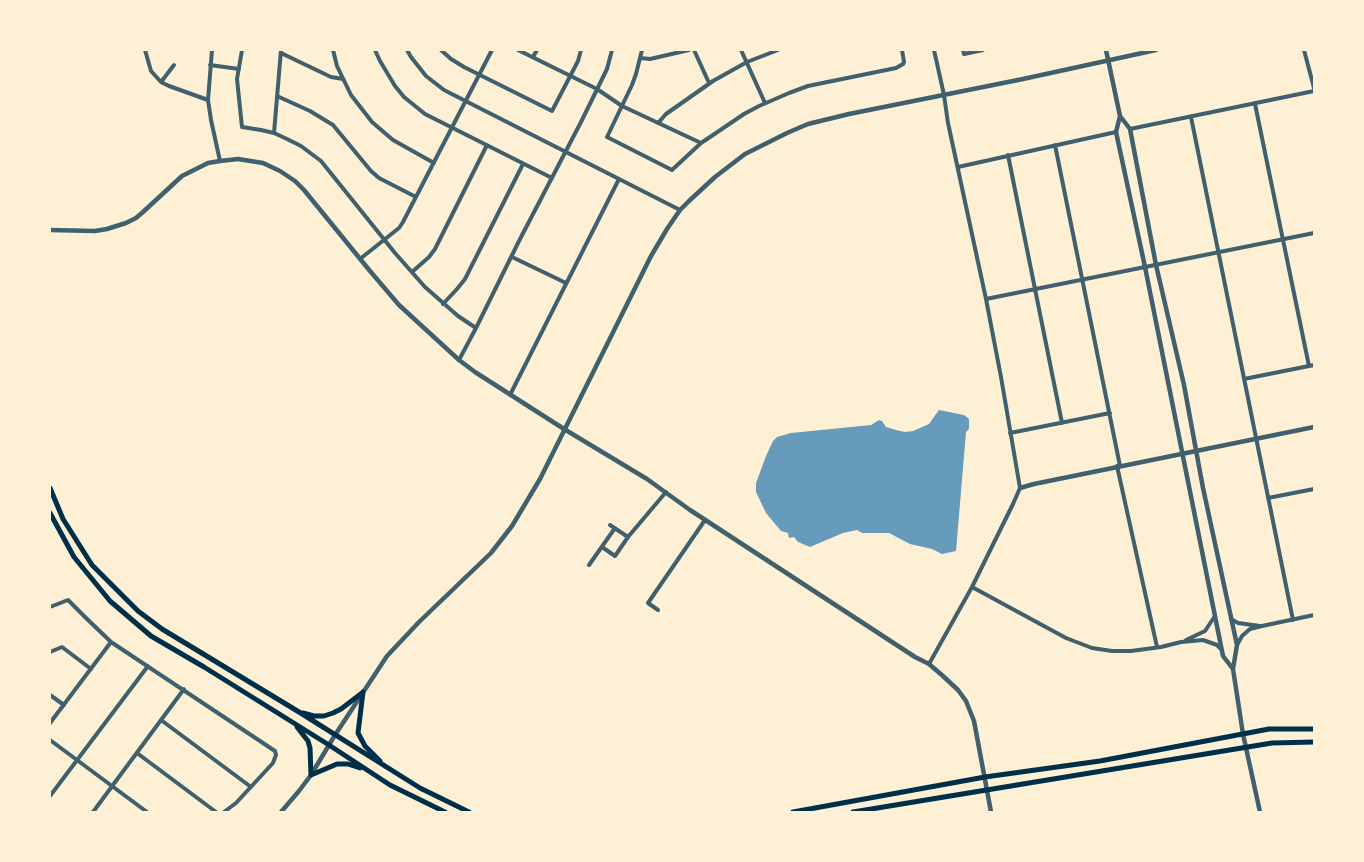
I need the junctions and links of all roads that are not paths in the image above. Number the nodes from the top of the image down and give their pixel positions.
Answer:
1 (145, 50) edge
2 (212, 50) edge
3 (242, 50) edge
4 (333, 50) edge
5 (375, 50) edge
6 (408, 50) edge
7 (441, 50) edge
8 (492, 50) edge
9 (518, 50) edge
10 (537, 50) edge
11 (581, 50) edge
12 (612, 50) edge
13 (642, 50) edge
14 (690, 50) edge
15 (694, 50) edge
16 (741, 50) edge
17 (778, 50) edge
18 (902, 50) edge
19 (934, 50) edge
20 (963, 50) edge
21 (982, 50) edge
22 (1106, 50) edge
23 (1156, 50) edge
24 (1304, 50) edge
25 (281, 52) edge
26 (533, 57) junction
27 (640, 58) junction
28 (1109, 61) junction
29 (747, 62) junction
30 (174, 65) dead end
31 (210, 66) junction
32 (239, 70) junction
33 (479, 74) junction
34 (570, 76) junction
35 (343, 79) junction
36 (162, 82) junction
37 (709, 83) junction
38 (1314, 89) edge
39 (597, 90) junction
40 (944, 95) junction
41 (277, 96) junction
42 (208, 100) junction
43 (466, 101) junction
44 (765, 103) junction
45 (1255, 104) junction
46 (622, 106) junction
47 (1120, 116) junction
48 (1191, 117) junction
49 (658, 123) junction
50 (452, 128) junction
51 (1130, 129) junction
52 (1116, 132) junction
53 (274, 133) junction
54 (702, 144) junction
55 (487, 145) junction
56 (1056, 145) junction
57 (566, 152) junction
58 (1008, 155) junction
59 (220, 161) junction
60 (434, 163) junction
61 (523, 164) junction
62 (958, 166) junction
63 (552, 178) junction
64 (619, 179) junction
65 (416, 197) junction
66 (680, 210) junction
67 (50, 230) edge
68 (1314, 233) edge
69 (1283, 239) junction
70 (384, 240) junction
71 (1218, 252) junction
72 (512, 257) junction
73 (360, 259) junction
74 (1156, 265) junction
75 (1146, 267) junction
76 (412, 272) junction
77 (1082, 280) junction
78 (566, 283) junction
79 (1035, 289) junction
80 (986, 299) junction
81 (443, 304) junction
82 (476, 328) junction
83 (459, 360) junction
84 (1311, 365) edge
85 (1244, 379) junction
86 (510, 395) junction
87 (1110, 413) junction
88 (1062, 423) junction
89 (1314, 426) edge
90 (564, 429) junction
91 (1010, 434) junction
92 (1256, 438) junction
93 (1196, 450) junction
94 (1183, 452) junction
95 (1119, 466) junction
96 (50, 488) edge
97 (1020, 488) junction
98 (1314, 489) edge
99 (666, 492) junction
100 (1268, 498) junction
101 (50, 513) edge
102 (705, 520) junction
103 (610, 525) dead end
104 (615, 528) junction
105 (628, 538) junction
106 (602, 547) junction
107 (589, 565) dead end
108 (972, 587) junction
109 (50, 607) edge
110 (658, 610) dead end
111 (1314, 615) edge
112 (1215, 616) junction
113 (1231, 619) junction
114 (1293, 620) junction
115 (1262, 626) junction
116 (111, 642) junction
117 (1181, 642) junction
118 (1237, 645) junction
119 (1157, 647) junction
120 (1221, 649) junction
121 (50, 652) edge
122 (929, 664) junction
123 (148, 666) junction
124 (91, 669) junction
125 (1233, 669) junction
126 (184, 689) junction
127 (363, 692) junction
128 (50, 695) edge
129 (64, 705) junction
130 (299, 712) junction
131 (161, 720) junction
132 (50, 723) edge
133 (294, 724) junction
134 (1314, 729) edge
135 (1243, 734) junction
136 (334, 735) junction
137 (50, 740) edge
138 (1314, 742) edge
139 (329, 745) junction
140 (1246, 748) junction
141 (137, 753) junction
142 (77, 760) junction
143 (385, 766) junction
144 (368, 770) junction
145 (311, 775) junction
146 (985, 777) junction
147 (112, 786) junction
148 (251, 787) junction
149 (987, 789) junction
150 (50, 796) edge
151 (93, 812) edge
152 (147, 812) edge
153 (216, 812) edge
154 (224, 812) edge
155 (281, 812) edge
156 (445, 812) edge
157 (469, 812) edge
158 (793, 812) edge
159 (853, 812) edge
160 (991, 812) edge
161 (1260, 812) edge

1 - 36 street
2 - 31 street
3 - 32 street
4 - 35 street
5 - 50 street
6 - 43 street
7 - 33 street
8 - 33 street
9 - 26 street
10 - 26 street
11 - 34 street
12 - 39 street
13 - 27 street
14 - 27 street
15 - 37 street
16 - 29 street
17 - 29 street
18 - 44 street
19 - 40 street
20 - 21 street
22 - 28 street
23 - 28 street
24 - 38 street
25 - 35 street
25 - 41 street
26 - 34 street
27 - 46 street
28 - 40 street
28 - 47 street
29 - 37 street
29 - 44 street
30 - 36 street
31 - 32 street
31 - 42 street
32 - 53 street
33 - 34 street
33 - 43 street
34 - 39 street
35 - 60 street
36 - 42 street
37 - 49 street
38 - 45 street
39 - 46 street
39 - 57 street
40 - 62 street
40 - 66 street
41 - 53 street
41 - 65 street
42 - 59 street
43 - 50 street
43 - 57 street
44 - 54 street
45 - 48 street
45 - 69 street
46 - 49 street
46 - 54 street
47 - 51 street
47 - 52 street
48 - 51 street
48 - 71 street
49 - 54 street
50 - 55 street
50 - 60 street
51 - 74 street
52 - 56 street
52 - 75 street
53 - 70 street
55 - 61 street
55 - 76 street
56 - 58 street
56 - 77 street
57 - 63 street
57 - 64 street
58 - 62 street
58 - 79 street
59 - 67 street
59 - 73 street
60 - 65 street
61 - 63 street
61 - 81 street
62 - 80 street
63 - 72 street
64 - 66 street
64 - 78 street
65 - 70 street
66 - 90 street
68 - 69 street
69 - 71 street
69 - 84 street
70 - 73 street
70 - 76 street
71 - 74 street
71 - 85 street
72 - 78 street
72 - 82 street
73 - 83 street
74 - 75 street
74 - 93 street
75 - 77 street
75 - 94 street
76 - 81 street
77 - 79 street
77 - 87 street
78 - 86 street
79 - 80 street
79 - 88 street
80 - 91 street
81 - 82 street
82 - 83 street
83 - 86 street
84 - 85 street
85 - 92 street
86 - 90 street
87 - 88 street
87 - 95 street
88 - 91 street
89 - 92 street
90 - 99 street
90 - 127 street
91 - 97 street
92 - 93 street
92 - 100 street
93 - 94 street
93 - 113 street
94 - 95 street
94 - 112 street
95 - 97 street
95 - 119 street
96 - 130 main road
97 - 108 street
98 - 100 street
99 - 102 street
99 - 105 street
100 - 114 street
101 - 133 main road
102 - 110 street
102 - 122 street
103 - 104 street
104 - 105 street
104 - 106 street
105 - 106 street
106 - 107 street
108 - 119 street
108 - 122 street
109 - 116 street
111 - 114 street
112 - 117 street
112 - 120 street
113 - 115 street
113 - 118 street
114 - 115 street
115 - 118 street
116 - 123 street
116 - 124 street
117 - 119 street
117 - 120 street
118 - 125 street
120 - 125 street
121 - 124 street
122 - 146 street
123 - 126 street
123 - 142 street
124 - 129 street
125 - 135 street
126 - 131 street
126 - 148 street
127 - 130 main road
127 - 136 street
127 - 143 main road
128 - 129 street
129 - 132 street
130 - 136 main road
131 - 141 street
131 - 148 street
133 - 139 main road
133 - 145 main road
134 - 135 main road
135 - 140 street
135 - 146 main road
136 - 139 street
136 - 143 main road
137 - 142 street
138 - 140 main road
139 - 144 main road
139 - 145 street
140 - 149 main road
140 - 161 street
141 - 147 street
141 - 153 street
142 - 147 street
142 - 150 street
143 - 157 main road
144 - 145 main road
144 - 156 main road
145 - 155 street
146 - 149 street
146 - 158 main road
147 - 151 street
147 - 152 street
148 - 154 street
149 - 159 main road
149 - 160 street

